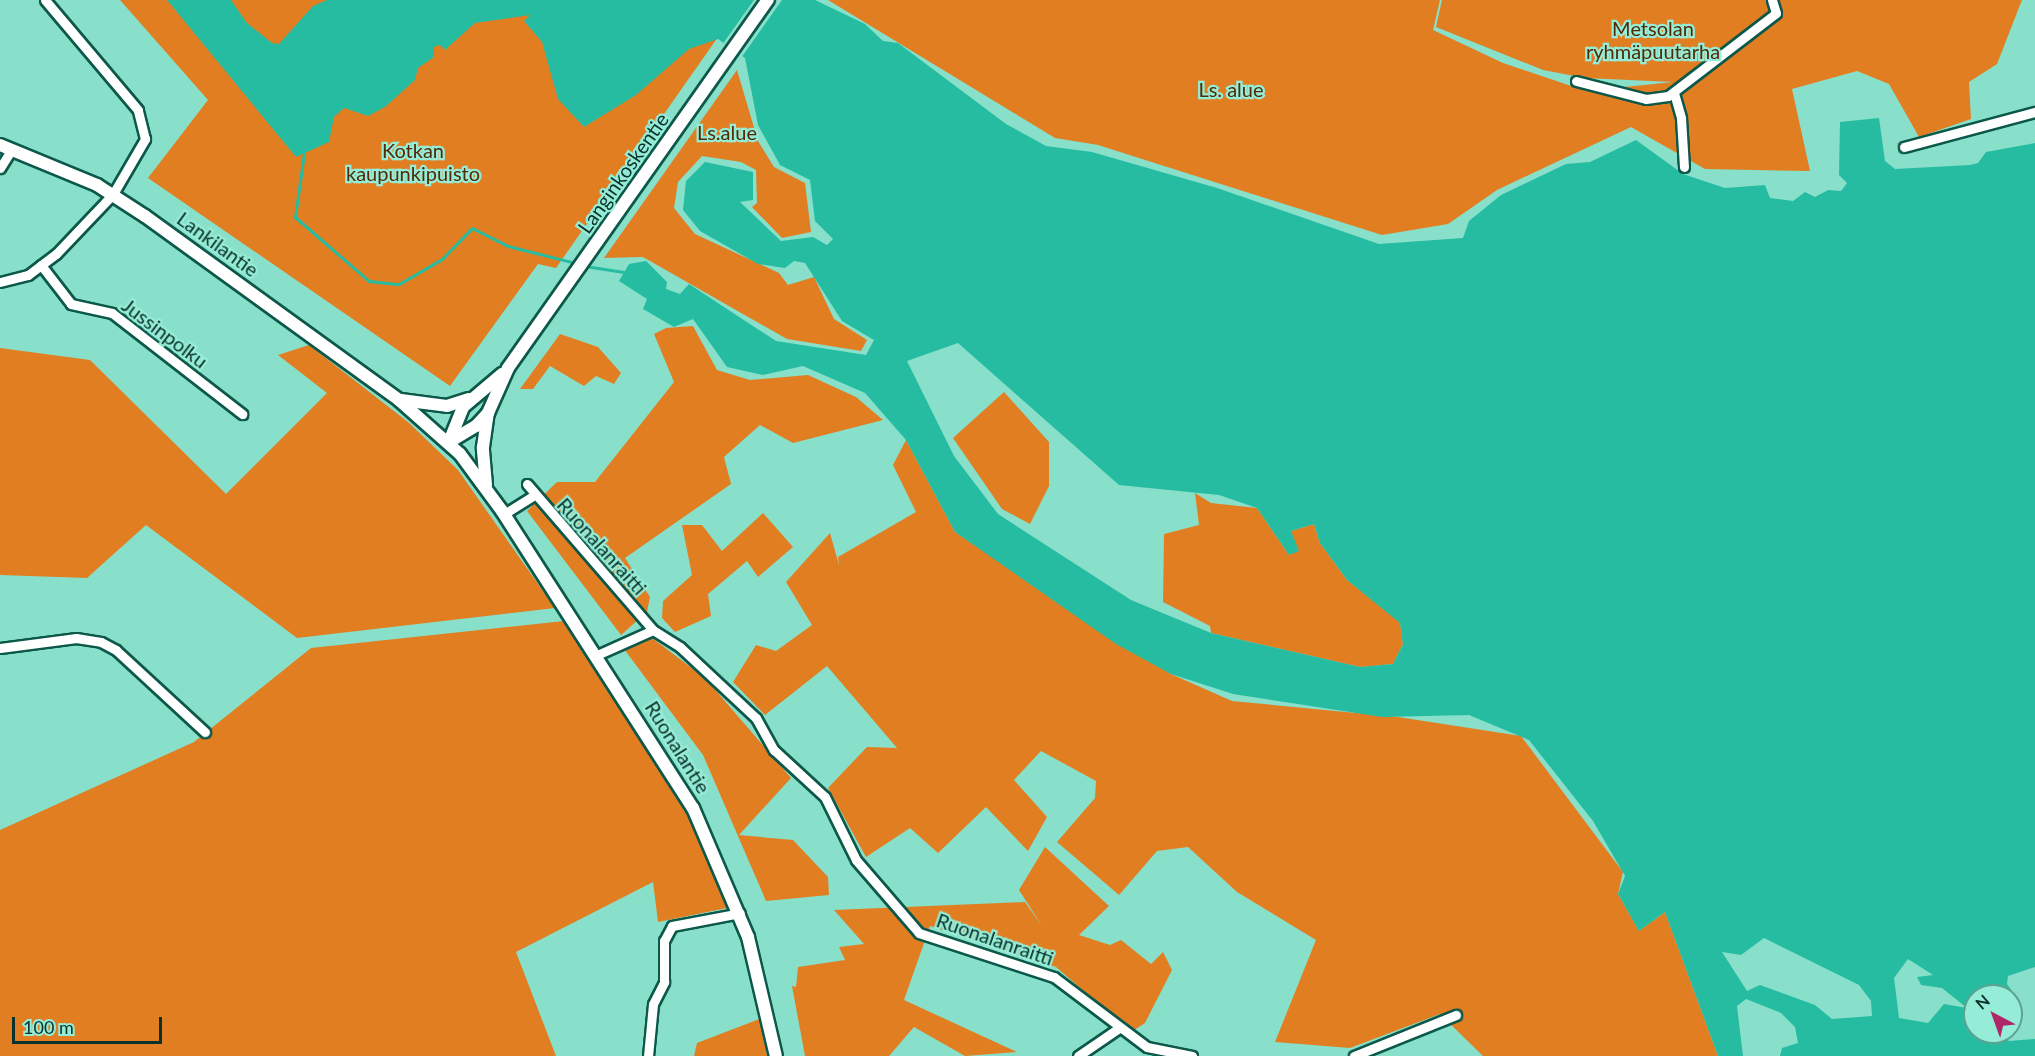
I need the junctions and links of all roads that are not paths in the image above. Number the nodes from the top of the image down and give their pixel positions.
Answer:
1 (45, 0) edge
2 (768, 0) edge
3 (1772, 0) edge
4 (1576, 81) dead end
5 (1674, 93) junction
6 (2035, 112) edge
7 (6, 147) edge
8 (1904, 147) dead end
9 (1684, 167) dead end
10 (0, 168) edge
11 (113, 194) junction
12 (41, 265) junction
13 (0, 282) edge
14 (508, 368) junction
15 (478, 394) junction
16 (399, 400) junction
17 (488, 413) junction
18 (242, 414) dead end
19 (448, 442) junction
20 (527, 484) dead end
21 (486, 487) junction
22 (533, 496) junction
23 (504, 514) junction
24 (653, 630) junction
25 (0, 648) edge
26 (597, 655) junction
27 (205, 732) dead end
28 (740, 913) junction
29 (1456, 1015) dead end
30 (1119, 1028) junction
31 (648, 1056) edge
32 (776, 1056) edge
33 (1078, 1056) edge
34 (1192, 1056) edge
35 (1354, 1056) edge

1 - 11 street
2 - 14 street, Langinkoskentie
3 - 5 street
4 - 5 street
5 - 9 street
6 - 8 street
7 - 10 street
7 - 11 street, Lankilantie
11 - 12 street
11 - 16 street, Lankilantie
12 - 13 street
12 - 18 street, Jussinpolku
14 - 15 street, Langinkoskentie
14 - 17 street, Langinkoskentie
15 - 16 street, Lankilantie
15 - 19 street, Langinkoskentie
16 - 19 street, Lankilantie
17 - 19 street, Langinkoskentie
17 - 21 street, Ruonalantie
19 - 21 street, Ruonalantie
20 - 22 street, Ruonalanraitti
21 - 23 street, Ruonalantie
22 - 23 street
22 - 24 street, Ruonalanraitti
23 - 26 street, Ruonalantie
24 - 26 street
24 - 30 street, Ruonalanraitti
25 - 27 street
26 - 28 street, Ruonalantie
28 - 31 street
28 - 32 street, Ruonalantie
29 - 35 street
30 - 33 street
30 - 34 street, Ruonalanraitti

